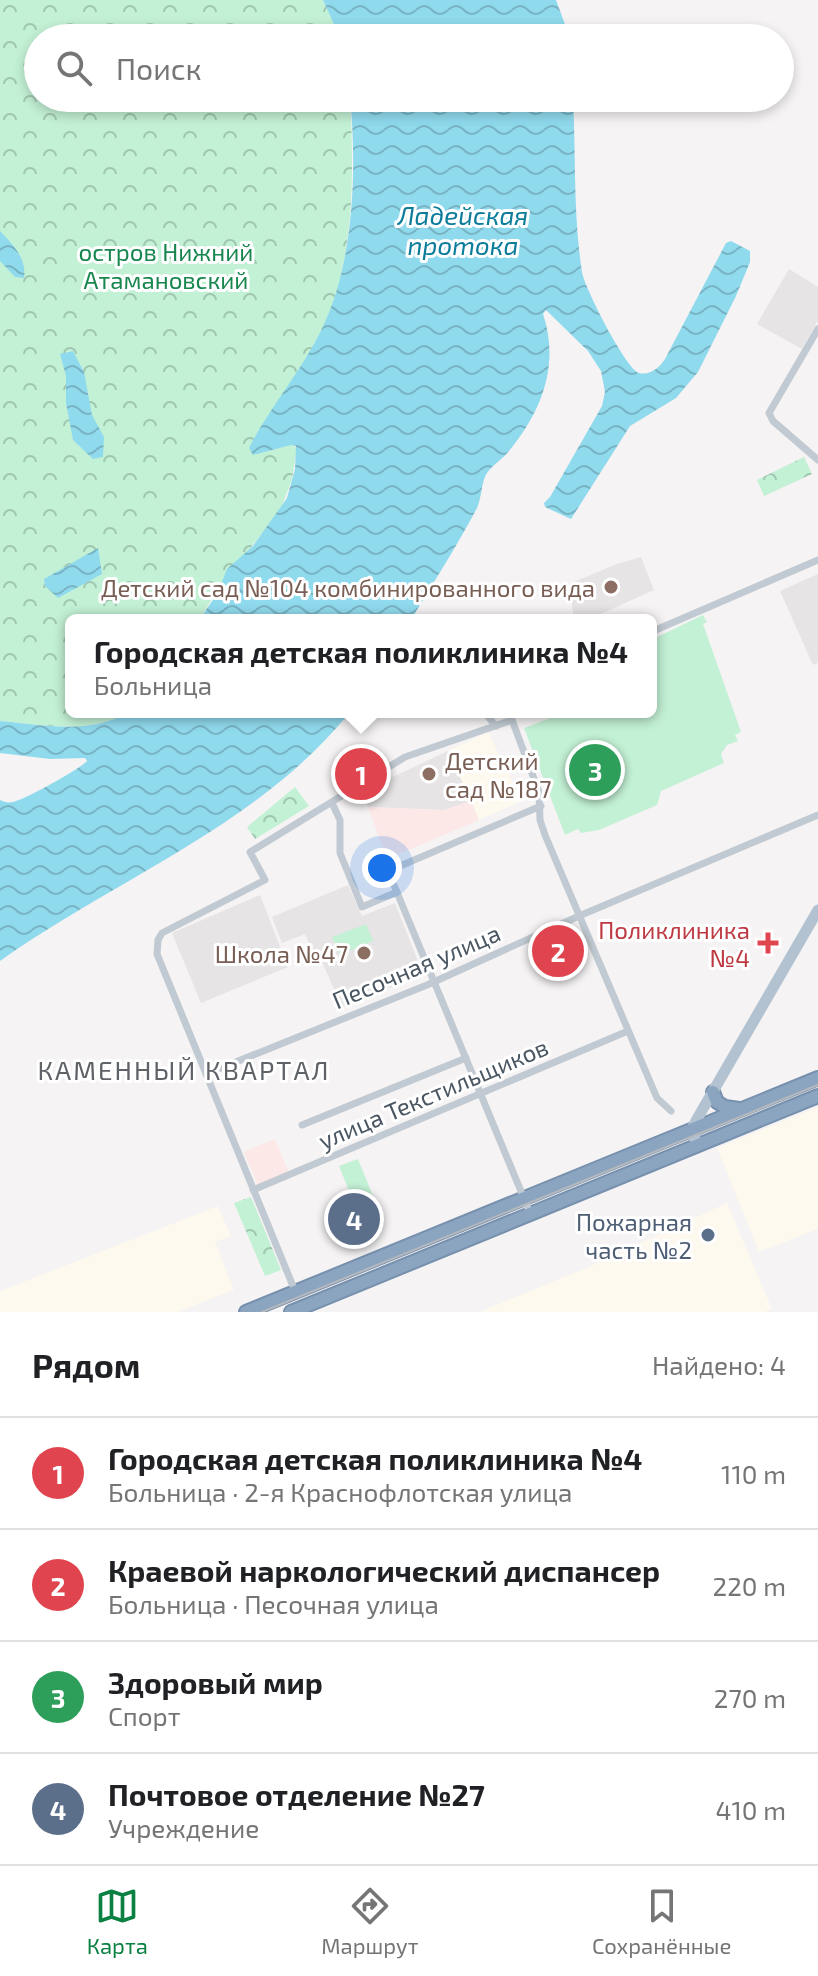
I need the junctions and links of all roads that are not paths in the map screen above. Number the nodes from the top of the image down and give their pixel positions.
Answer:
1 (818, 329) edge
2 (818, 460) edge
3 (818, 560) edge
4 (657, 629) edge
5 (489, 718) edge
6 (507, 718) edge
7 (511, 718) edge
8 (496, 726) junction
9 (332, 803) junction
10 (541, 806) junction
11 (818, 815) edge
12 (397, 892) junction
13 (818, 910) edge
14 (579, 916) junction
15 (435, 982) junction
16 (628, 1031) junction
17 (466, 1058) junction
18 (206, 1074) junction
19 (818, 1078) edge
20 (713, 1092) junction
21 (481, 1094) junction
22 (818, 1096) edge
23 (742, 1109) junction
24 (671, 1111) dead end
25 (302, 1125) dead end
26 (692, 1129) junction
27 (697, 1145) junction
28 (253, 1190) junction
29 (524, 1198) junction
30 (530, 1213) junction
31 (295, 1291) junction
32 (246, 1312) edge
33 (291, 1312) edge

1 - 2 street
3 - 4 street
5 - 8 street
6 - 8 street
7 - 10 street
8 - 9 street
9 - 12 street
9 - 18 street
10 - 12 street
10 - 14 street
11 - 14 street, Песочная улица
12 - 15 street
13 - 20 main road
14 - 15 street, Песочная улица
14 - 16 street
15 - 17 street
15 - 18 street, Песочная улица
16 - 21 street, улица Текстильщиков
16 - 24 street
17 - 21 street
17 - 25 street
18 - 28 street
19 - 23 highway
20 - 23 highway
20 - 26 main road
21 - 28 street, улица Текстильщиков
21 - 29 street
22 - 27 highway
23 - 26 highway
26 - 27 main road
26 - 29 highway
27 - 30 highway
28 - 31 street
29 - 30 street
29 - 31 highway
30 - 33 highway
31 - 32 highway

